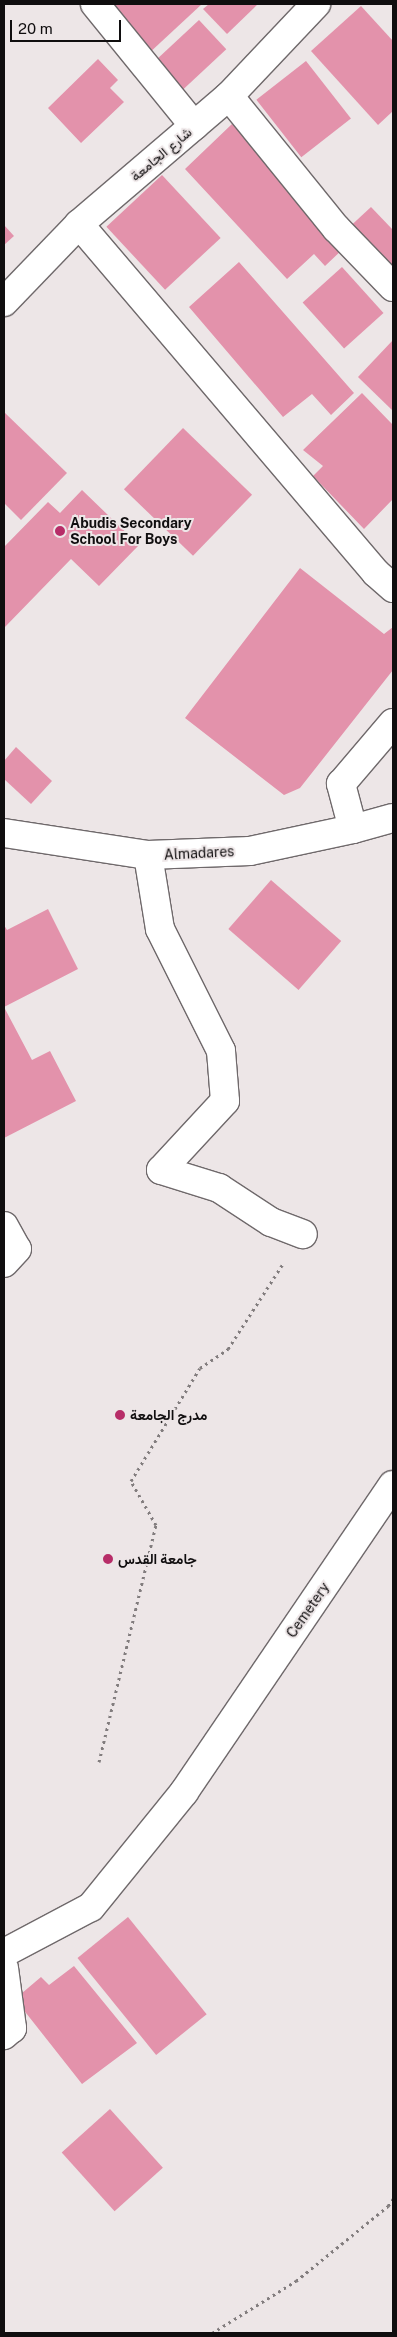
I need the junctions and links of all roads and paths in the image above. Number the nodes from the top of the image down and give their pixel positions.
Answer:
1 (95, 4) edge
2 (316, 4) edge
3 (229, 96) junction
4 (194, 126) junction
5 (79, 224) junction
6 (393, 287) edge
7 (4, 302) edge
8 (393, 588) edge
9 (393, 723) edge
10 (393, 818) edge
11 (353, 829) junction
12 (4, 833) edge
13 (148, 855) junction
14 (4, 1226) edge
15 (303, 1234) joint
16 (4, 1263) edge
17 (393, 1485) edge
18 (99, 1762) dead end
19 (4, 1953) edge
20 (4, 1968) edge
21 (4, 2035) edge
22 (393, 2199) edge
23 (212, 2333) edge

1 - 4 street
2 - 3 street, شارع الجامعة
3 - 4 street, شارع الجامعة
3 - 6 street
4 - 5 street, شارع الجامعة
5 - 7 street, شارع الجامعة
5 - 8 street
9 - 11 street
10 - 11 street, Almadares
11 - 13 street, Almadares
12 - 13 street, Almadares
13 - 15 street
14 - 16 street
15 - 18 path
17 - 19 street, Cemetery
20 - 21 street
22 - 23 path

